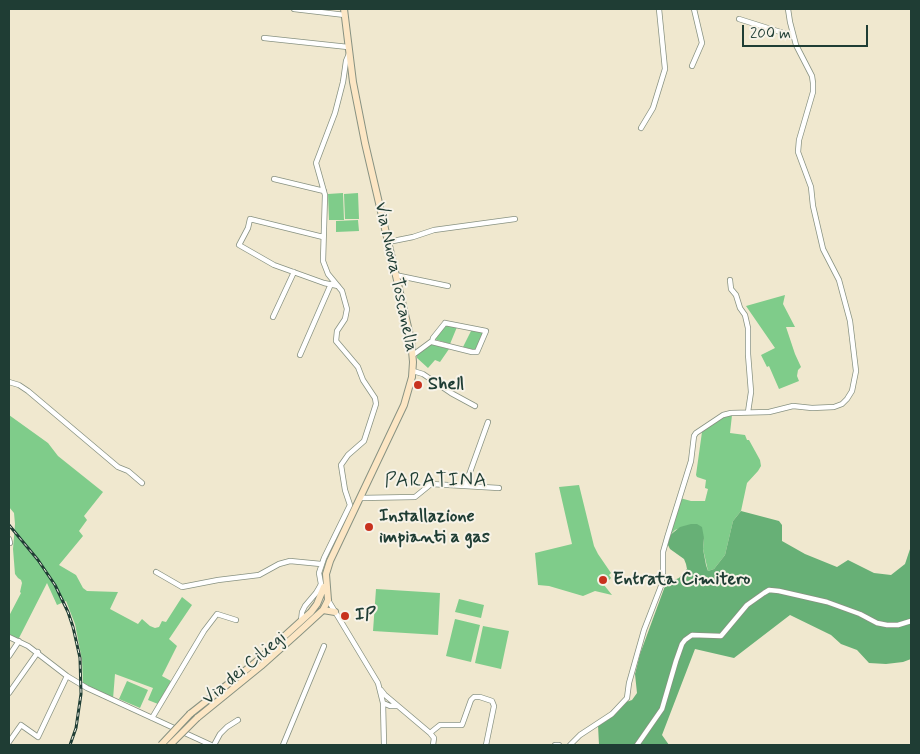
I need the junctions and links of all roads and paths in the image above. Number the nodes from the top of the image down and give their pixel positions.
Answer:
1 (294, 9) edge
2 (659, 9) edge
3 (694, 9) edge
4 (788, 9) edge
5 (344, 12) edge
6 (739, 19) dead end
7 (793, 36) junction
8 (264, 38) dead end
9 (348, 51) junction
10 (692, 66) dead end
11 (641, 128) dead end
12 (274, 179) dead end
13 (324, 191) junction
14 (515, 219) dead end
15 (324, 237) junction
16 (388, 242) junction
17 (294, 272) junction
18 (395, 275) junction
19 (730, 280) dead end
20 (331, 284) junction
21 (338, 286) junction
22 (448, 286) dead end
23 (273, 317) dead end
24 (432, 341) junction
25 (413, 354) junction
26 (300, 356) dead end
27 (413, 371) junction
28 (9, 382) edge
29 (474, 406) dead end
30 (748, 412) junction
31 (488, 422) dead end
32 (142, 483) dead end
33 (465, 486) junction
34 (499, 488) dead end
35 (360, 498) junction
36 (321, 564) junction
37 (156, 572) dead end
38 (326, 580) junction
39 (324, 589) joint
40 (328, 600) junction
41 (308, 602) junction
42 (315, 606) junction
43 (323, 610) junction
44 (335, 612) junction
45 (236, 620) dead end
46 (301, 620) junction
47 (911, 621) edge
48 (9, 637) edge
49 (19, 641) junction
50 (324, 646) dead end
51 (38, 652) junction
52 (9, 656) edge
53 (67, 676) junction
54 (380, 689) junction
55 (9, 693) edge
56 (383, 703) junction
57 (392, 704) junction
58 (383, 712) junction
59 (193, 716) junction
60 (152, 718) junction
61 (238, 720) dead end
62 (430, 733) junction
63 (9, 742) edge
64 (161, 745) edge
65 (170, 745) edge
66 (212, 745) edge
67 (283, 745) edge
68 (384, 745) edge
69 (433, 745) edge
70 (486, 745) edge
71 (555, 745) edge
72 (559, 745) edge
73 (570, 745) edge
74 (637, 745) edge

1 - 5 street
2 - 11 street
3 - 10 street
4 - 7 street
5 - 9 main road, Via Nuova Toscanella
6 - 7 street
7 - 30 street
8 - 9 street
9 - 13 street
9 - 16 main road, Via Nuova Toscanella
12 - 13 street
13 - 15 street
14 - 16 street
15 - 17 street
15 - 21 street
16 - 18 main road, Via Nuova Toscanella
17 - 20 street
17 - 23 street
18 - 22 street
18 - 25 main road, Via Nuova Toscanella
19 - 30 street
20 - 21 street
20 - 26 street
21 - 36 street
24 - 24 street
24 - 25 street
25 - 27 main road, Via Nuova Toscanella
27 - 29 street
27 - 35 main road, Via Nuova Toscanella
28 - 32 street
30 - 73 street
31 - 33 street
33 - 34 street
33 - 35 street
35 - 38 main road, Via Nuova Toscanella
36 - 37 street
36 - 41 street
38 - 39 main road, Via Nuova Toscanella
38 - 40 main road, Via Nuova Toscanella
39 - 42 main road, Via dei Ciliegi
40 - 42 main road
40 - 43 main road, Via dei Ciliegi
40 - 44 street
41 - 42 street
41 - 46 street
42 - 46 main road, Via dei Ciliegi
43 - 44 main road
43 - 59 main road, Via dei Ciliegi
44 - 54 street
45 - 60 street
46 - 59 main road, Via dei Ciliegi
47 - 74 street
48 - 49 street
49 - 51 street
49 - 52 street
50 - 67 street
51 - 53 street
51 - 55 street
53 - 60 street
53 - 63 street
54 - 56 street
54 - 57 street
56 - 57 street
56 - 58 street
57 - 58 street
57 - 62 street
58 - 68 street
59 - 64 main road, Via dei Ciliegi, bridge
59 - 65 main road, Via dei Ciliegi, bridge
60 - 66 street
61 - 66 street
62 - 69 street
62 - 70 street
71 - 72 street

